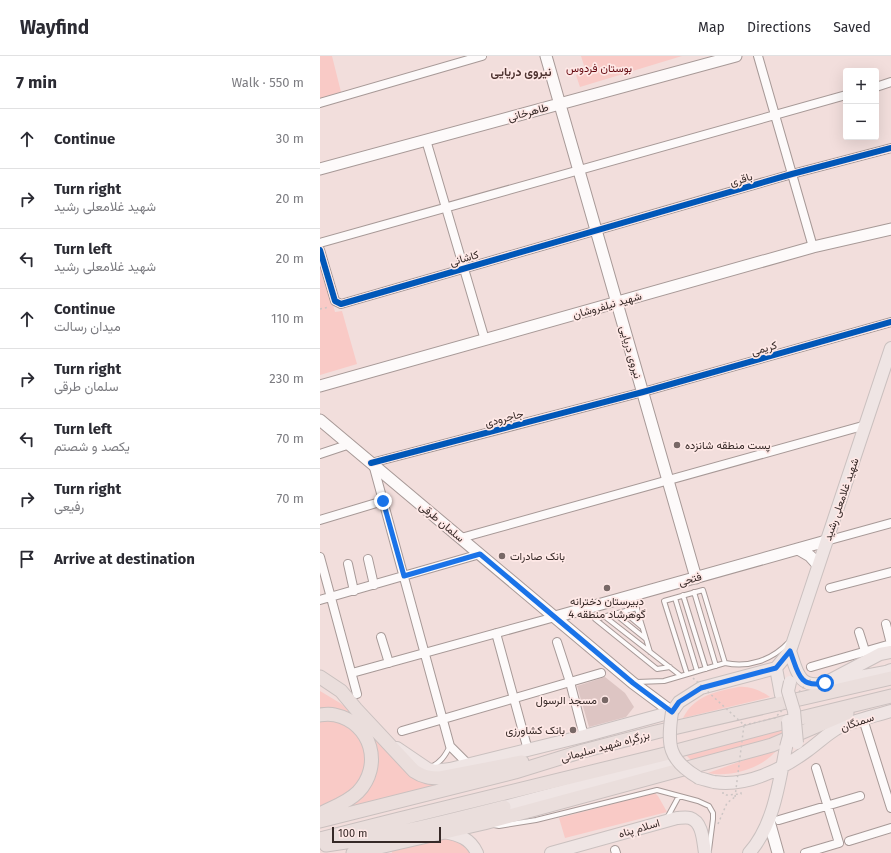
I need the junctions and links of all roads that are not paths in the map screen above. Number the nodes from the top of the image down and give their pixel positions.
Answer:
1 (482, 56) edge
2 (546, 56) edge
3 (736, 56) edge
4 (758, 56) edge
5 (891, 82) edge
6 (879, 86) edge
7 (843, 96) edge
8 (320, 103) edge
9 (560, 103) junction
10 (775, 116) junction
11 (426, 140) junction
12 (891, 148) edge
13 (320, 169) edge
14 (579, 170) junction
15 (792, 174) junction
16 (446, 208) junction
17 (891, 229) edge
18 (597, 232) junction
19 (320, 243) edge
20 (813, 247) junction
21 (320, 250) edge
22 (464, 268) junction
23 (616, 302) junction
24 (891, 322) edge
25 (485, 340) junction
26 (891, 348) edge
27 (321, 389) edge
28 (643, 392) junction
29 (320, 412) edge
30 (322, 422) edge
31 (866, 425) junction
32 (350, 444) junction
33 (320, 454) edge
34 (372, 464) junction
35 (668, 481) junction
36 (383, 501) junction
37 (320, 520) edge
38 (891, 523) edge
39 (461, 538) junction
40 (826, 541) junction
41 (798, 549) junction
42 (480, 554) junction
43 (320, 557) edge
44 (368, 559) dead end
45 (348, 564) dead end
46 (818, 565) junction
47 (891, 572) edge
48 (404, 576) junction
49 (696, 578) junction
50 (374, 585) junction
51 (830, 588) dead end
52 (354, 591) junction
53 (696, 592) junction
54 (633, 595) junction
55 (683, 596) junction
56 (331, 597) junction
57 (674, 598) junction
58 (320, 600) edge
59 (637, 608) junction
60 (632, 610) junction
61 (624, 612) junction
62 (615, 614) junction
63 (604, 616) junction
64 (639, 616) junction
65 (555, 617) junction
66 (886, 624) dead end
67 (643, 627) junction
68 (859, 632) dead end
69 (496, 634) junction
70 (795, 635) junction
71 (381, 637) dead end
72 (646, 640) junction
73 (557, 642) dead end
74 (891, 644) edge
75 (790, 651) junction
76 (865, 651) junction
77 (891, 652) edge
78 (424, 653) junction
79 (650, 653) junction
80 (389, 663) junction
81 (725, 663) junction
82 (716, 666) junction
83 (811, 667) dead end
84 (670, 668) junction
85 (776, 668) junction
86 (706, 669) junction
87 (891, 670) edge
88 (697, 671) junction
89 (352, 673) junction
90 (600, 673) dead end
91 (686, 674) junction
92 (681, 676) junction
93 (320, 677) edge
94 (891, 678) edge
95 (795, 679) junction
96 (570, 682) junction
97 (633, 683) junction
98 (825, 683) junction
99 (320, 688) edge
100 (357, 694) dead end
101 (886, 697) edge
102 (514, 698) junction
103 (356, 708) junction
104 (891, 711) edge
105 (672, 712) junction
106 (320, 714) edge
107 (442, 719) junction
108 (863, 719) junction
109 (402, 731) dead end
110 (584, 736) junction
111 (383, 737) junction
112 (823, 738) junction
113 (450, 746) junction
114 (528, 750) junction
115 (583, 751) junction
116 (676, 761) junction
117 (468, 764) junction
118 (782, 766) junction
119 (816, 768) dead end
120 (428, 769) junction
121 (888, 788) edge
122 (679, 796) junction
123 (860, 796) dead end
124 (828, 806) junction
125 (504, 807) joint
126 (891, 808) edge
127 (320, 814) edge
128 (666, 820) junction
129 (774, 820) junction
130 (320, 821) edge
131 (484, 823) junction
132 (891, 828) edge
133 (444, 832) junction
134 (320, 839) edge
135 (848, 841) dead end
136 (320, 845) edge
137 (350, 847) edge
138 (477, 853) edge
139 (553, 853) edge
140 (705, 853) edge
141 (709, 853) edge
142 (751, 853) edge
143 (778, 853) edge
144 (805, 853) edge

1 - 8 street
2 - 9 main road, نیروی دریایی
3 - 9 main road, طاهرخانی
4 - 10 street
5 - 6 street
7 - 10 street
9 - 11 main road, طاهرخانی
9 - 14 main road, نیروی دریایی
10 - 14 street
10 - 15 street
11 - 13 main road, طاهرخانی
11 - 16 street
12 - 15 street, باقری
14 - 16 street
14 - 18 main road, نیروی دریایی
15 - 18 street, باقری
15 - 20 street
16 - 19 street
16 - 22 street
17 - 20 main road, شهید نیلفروشان
18 - 22 street, کاشانی
18 - 23 main road, نیروی دریایی
20 - 23 main road, شهید نیلفروشان
21 - 22 street, کاشانی
22 - 25 street
23 - 25 main road, شهید نیلفروشان
23 - 28 main road, نیروی دریایی
24 - 28 street, کریمی
25 - 27 main road, شهید نیلفروشان
26 - 31 main road, شهید غلامعلی رشید
28 - 34 street, جاجرودی
28 - 35 main road, نیروی دریایی
29 - 30 main road
30 - 32 main road, سلمان طرقی
31 - 35 street
31 - 40 main road, شهید غلامعلی رشید
32 - 33 street
32 - 34 main road, سلمان طرقی
34 - 36 street
34 - 39 main road, سلمان طرقی
35 - 39 street
35 - 49 main road, نیروی دریایی
36 - 37 street
36 - 48 street
38 - 40 street
39 - 42 main road, سلمان طرقی
40 - 41 main road, فتحی
40 - 46 main road, شهید غلامعلی رشید
41 - 46 main road
41 - 49 main road, فتحی
42 - 48 street
42 - 65 main road, سلمان طرقی
43 - 56 street
44 - 50 street
45 - 52 street
46 - 70 main road, شهید غلامعلی رشید
47 - 51 street
48 - 50 street
48 - 78 street
49 - 53 lane
49 - 54 main road, فتحی
50 - 52 street
52 - 56 street
53 - 55 lane
53 - 81 lane
53 - 82 lane
54 - 59 lane
54 - 65 main road, فتحی
55 - 57 lane
55 - 86 lane
56 - 58 street
56 - 89 street
57 - 88 lane
57 - 91 lane
59 - 60 lane
59 - 64 lane
60 - 61 lane
60 - 64 lane
61 - 62 lane
61 - 67 lane
62 - 63 lane
62 - 72 lane
63 - 79 lane
63 - 84 lane
64 - 67 lane
65 - 69 street
65 - 97 main road, سلمان طرقی
66 - 74 street
67 - 72 lane
68 - 76 street
69 - 78 street
69 - 102 street
70 - 75 main road, شهید غلامعلی رشید
70 - 81 lane
71 - 80 street
72 - 79 lane
73 - 96 street
74 - 76 street
75 - 85 main road, شهید غلامعلی رشید
75 - 95 main road
76 - 83 street
77 - 98 main road
78 - 80 street
78 - 107 street
79 - 84 lane
80 - 89 street
81 - 82 lane
82 - 86 lane
84 - 92 lane
85 - 105 main road
85 - 118 main road, bridge
86 - 88 lane
87 - 98 main road
88 - 91 lane
89 - 100 street
90 - 96 street
91 - 92 lane
92 - 97 lane
93 - 103 highway
94 - 115 highway, بزرگراه شهید سلیمانی
95 - 98 main road
95 - 112 main road, bridge
96 - 102 street
96 - 110 street
97 - 105 main road, سلمان طرقی
99 - 103 highway
101 - 131 highway
101 - 134 highway, بزرگراه شهید سلیمانی
102 - 107 street
102 - 114 street
103 - 111 highway
104 - 108 main road, سمنگان
105 - 110 main road, بزرگراه شهید سلیمانی
105 - 116 main road, bridge
106 - 127 highway
107 - 109 street
107 - 113 street
108 - 112 main road, سمنگان
108 - 121 street
110 - 114 main road, بزرگراه شهید سلیمانی
111 - 115 highway
111 - 120 main road
112 - 118 main road, سمنگان
113 - 117 street
113 - 120 lane
114 - 117 main road, بزرگراه شهید سلیمانی
115 - 130 highway, بزرگراه شهید سلیمانی
116 - 118 main road, bridge
116 - 125 main road
117 - 120 main road, بزرگراه شهید سلیمانی
118 - 129 main road
119 - 124 street
121 - 126 street
122 - 128 lane
122 - 131 lane
122 - 141 lane
123 - 124 street
124 - 129 street
124 - 144 street
125 - 137 highway
128 - 139 main road, اسلام پناه
128 - 140 main road, اسلام پناه
129 - 142 main road
129 - 143 main road
131 - 133 highway
132 - 135 street
133 - 137 highway
133 - 138 main road
136 - 137 highway

